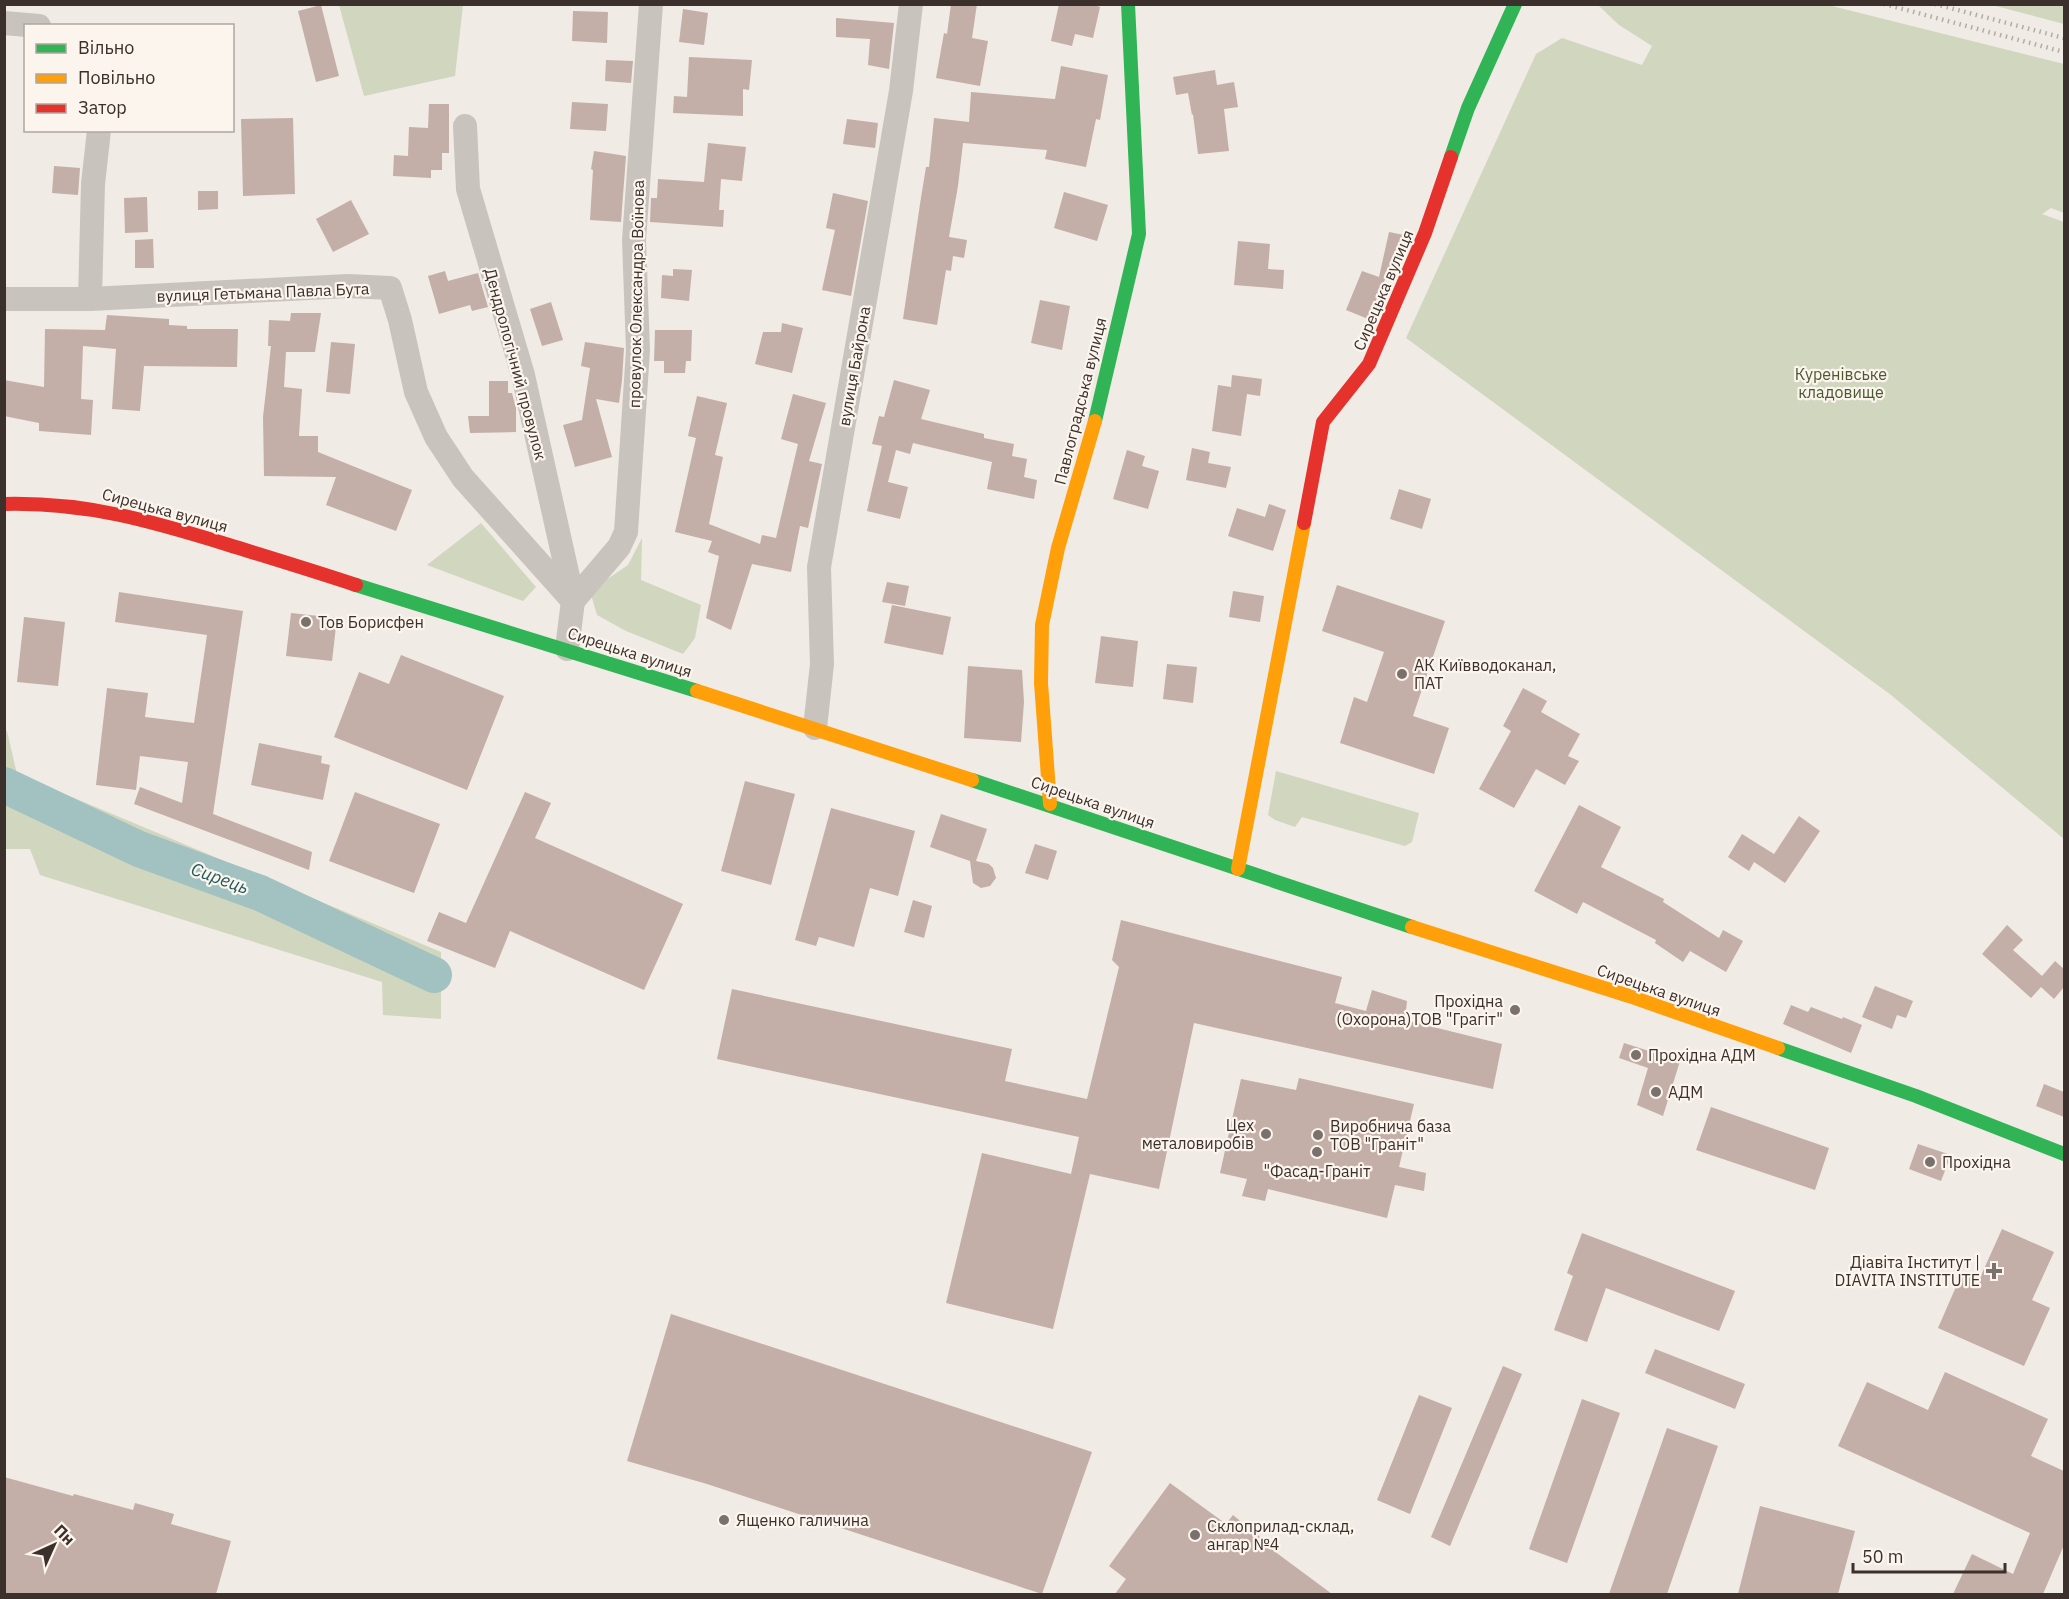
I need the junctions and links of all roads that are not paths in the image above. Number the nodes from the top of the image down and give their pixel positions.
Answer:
1 (651, 4) edge
2 (911, 4) edge
3 (1128, 4) edge
4 (1515, 4) edge
5 (4, 23) edge
6 (24, 25) edge
7 (465, 126) dead end
8 (99, 132) edge
9 (4, 299) edge
10 (90, 299) junction
11 (4, 504) edge
12 (573, 601) junction
13 (567, 649) junction
14 (815, 728) junction
15 (1050, 804) junction
16 (1238, 869) junction
17 (2064, 1154) edge

1 - 12 street, провулок Олександра Воїнова
2 - 14 street, вулиця Байрона
3 - 15 main road, Павлоградська вулиця
4 - 16 main road, Сирецька вулиця
5 - 6 street
7 - 12 street, Дендрологічний провулок
8 - 10 street
9 - 10 street, вулиця Гетьмана Павла Бута
10 - 12 street, вулиця Гетьмана Павла Бута
11 - 13 main road, Сирецька вулиця
12 - 13 street
13 - 14 main road, Сирецька вулиця
14 - 15 main road, Сирецька вулиця
15 - 16 main road, Сирецька вулиця
16 - 17 main road, Сирецька вулиця

